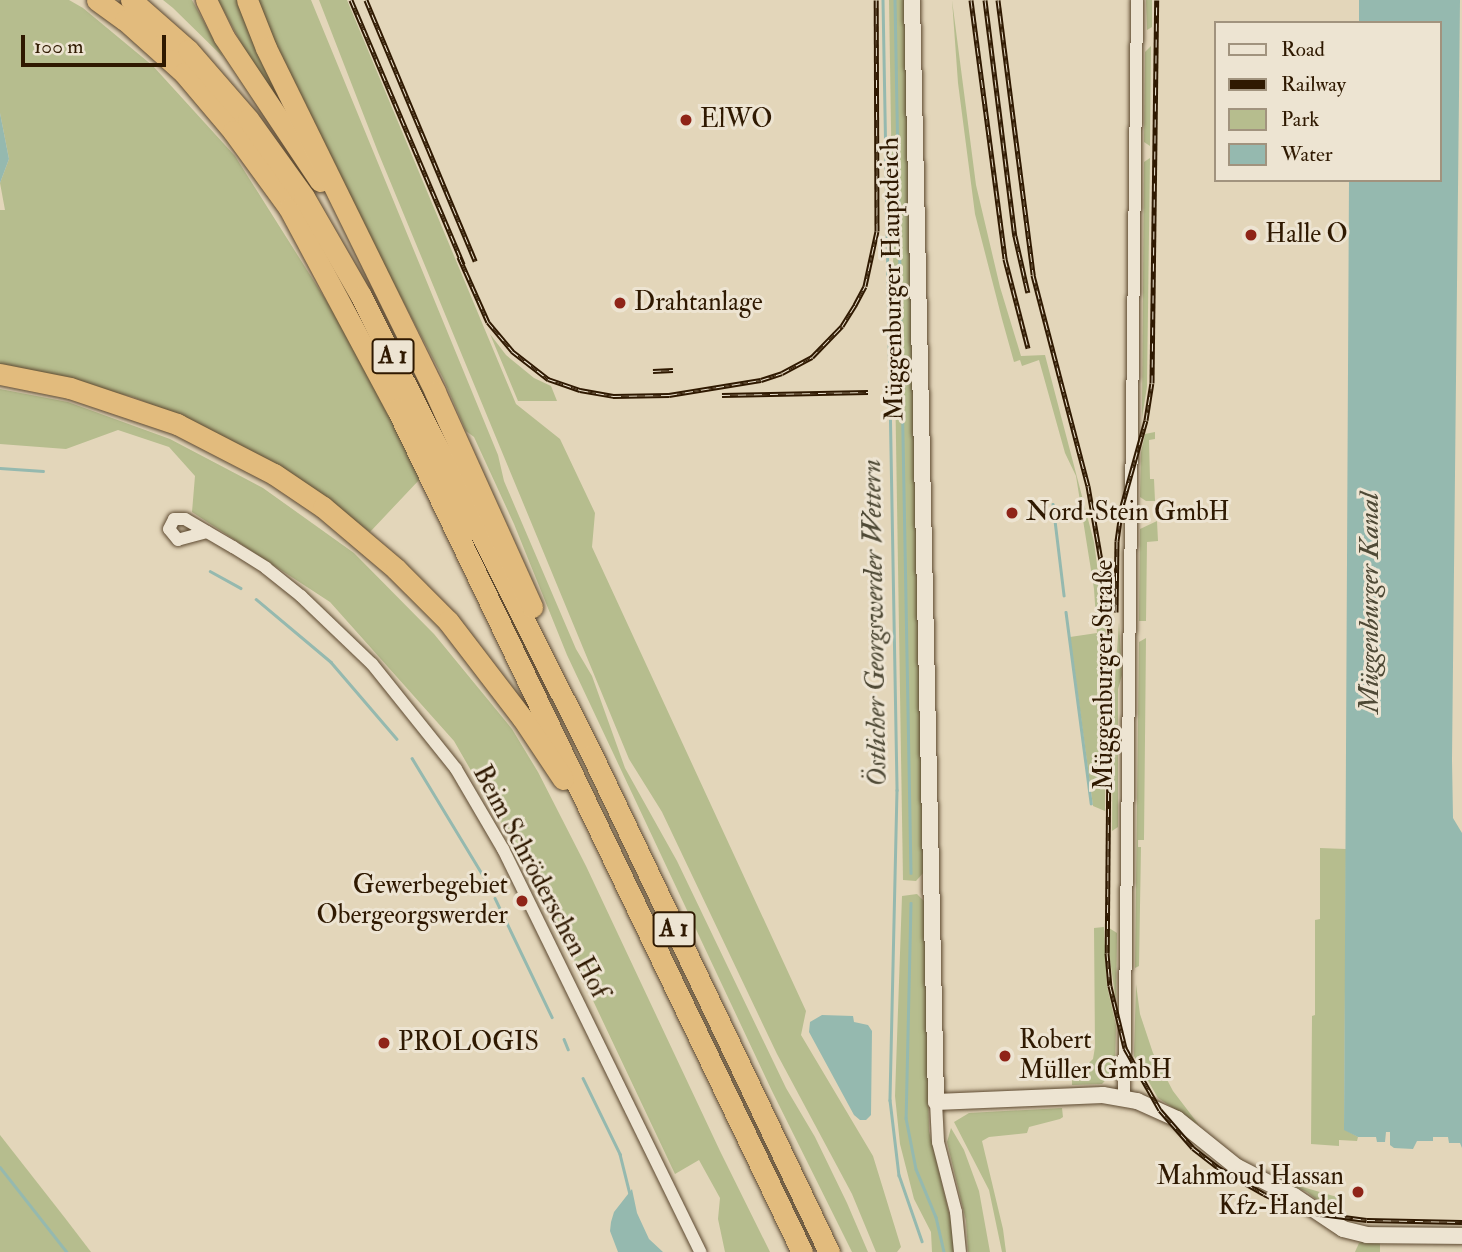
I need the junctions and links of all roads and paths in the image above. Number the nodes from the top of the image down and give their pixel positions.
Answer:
1 (97, 0) edge
2 (131, 0) edge
3 (206, 0) edge
4 (247, 0) edge
5 (912, 0) edge
6 (1137, 0) edge
7 (363, 247) junction
8 (0, 374) edge
9 (207, 532) dead end
10 (592, 755) junction
11 (599, 833) junction
12 (1124, 1098) junction
13 (936, 1102) junction
14 (1462, 1236) edge
15 (700, 1252) edge
16 (802, 1252) edge
17 (829, 1252) edge
18 (960, 1252) edge

1 - 11 highway
2 - 10 highway, A 1
3 - 7 highway
4 - 7 highway
5 - 13 street, Müggenburger Hauptdeich
6 - 12 street, Müggenburger Straße
7 - 10 highway
8 - 11 highway, A 1
9 - 15 street, Beim Schröderschen Hof
10 - 17 highway, A 1
11 - 16 highway, A 1
12 - 13 street
12 - 14 street
13 - 18 street

